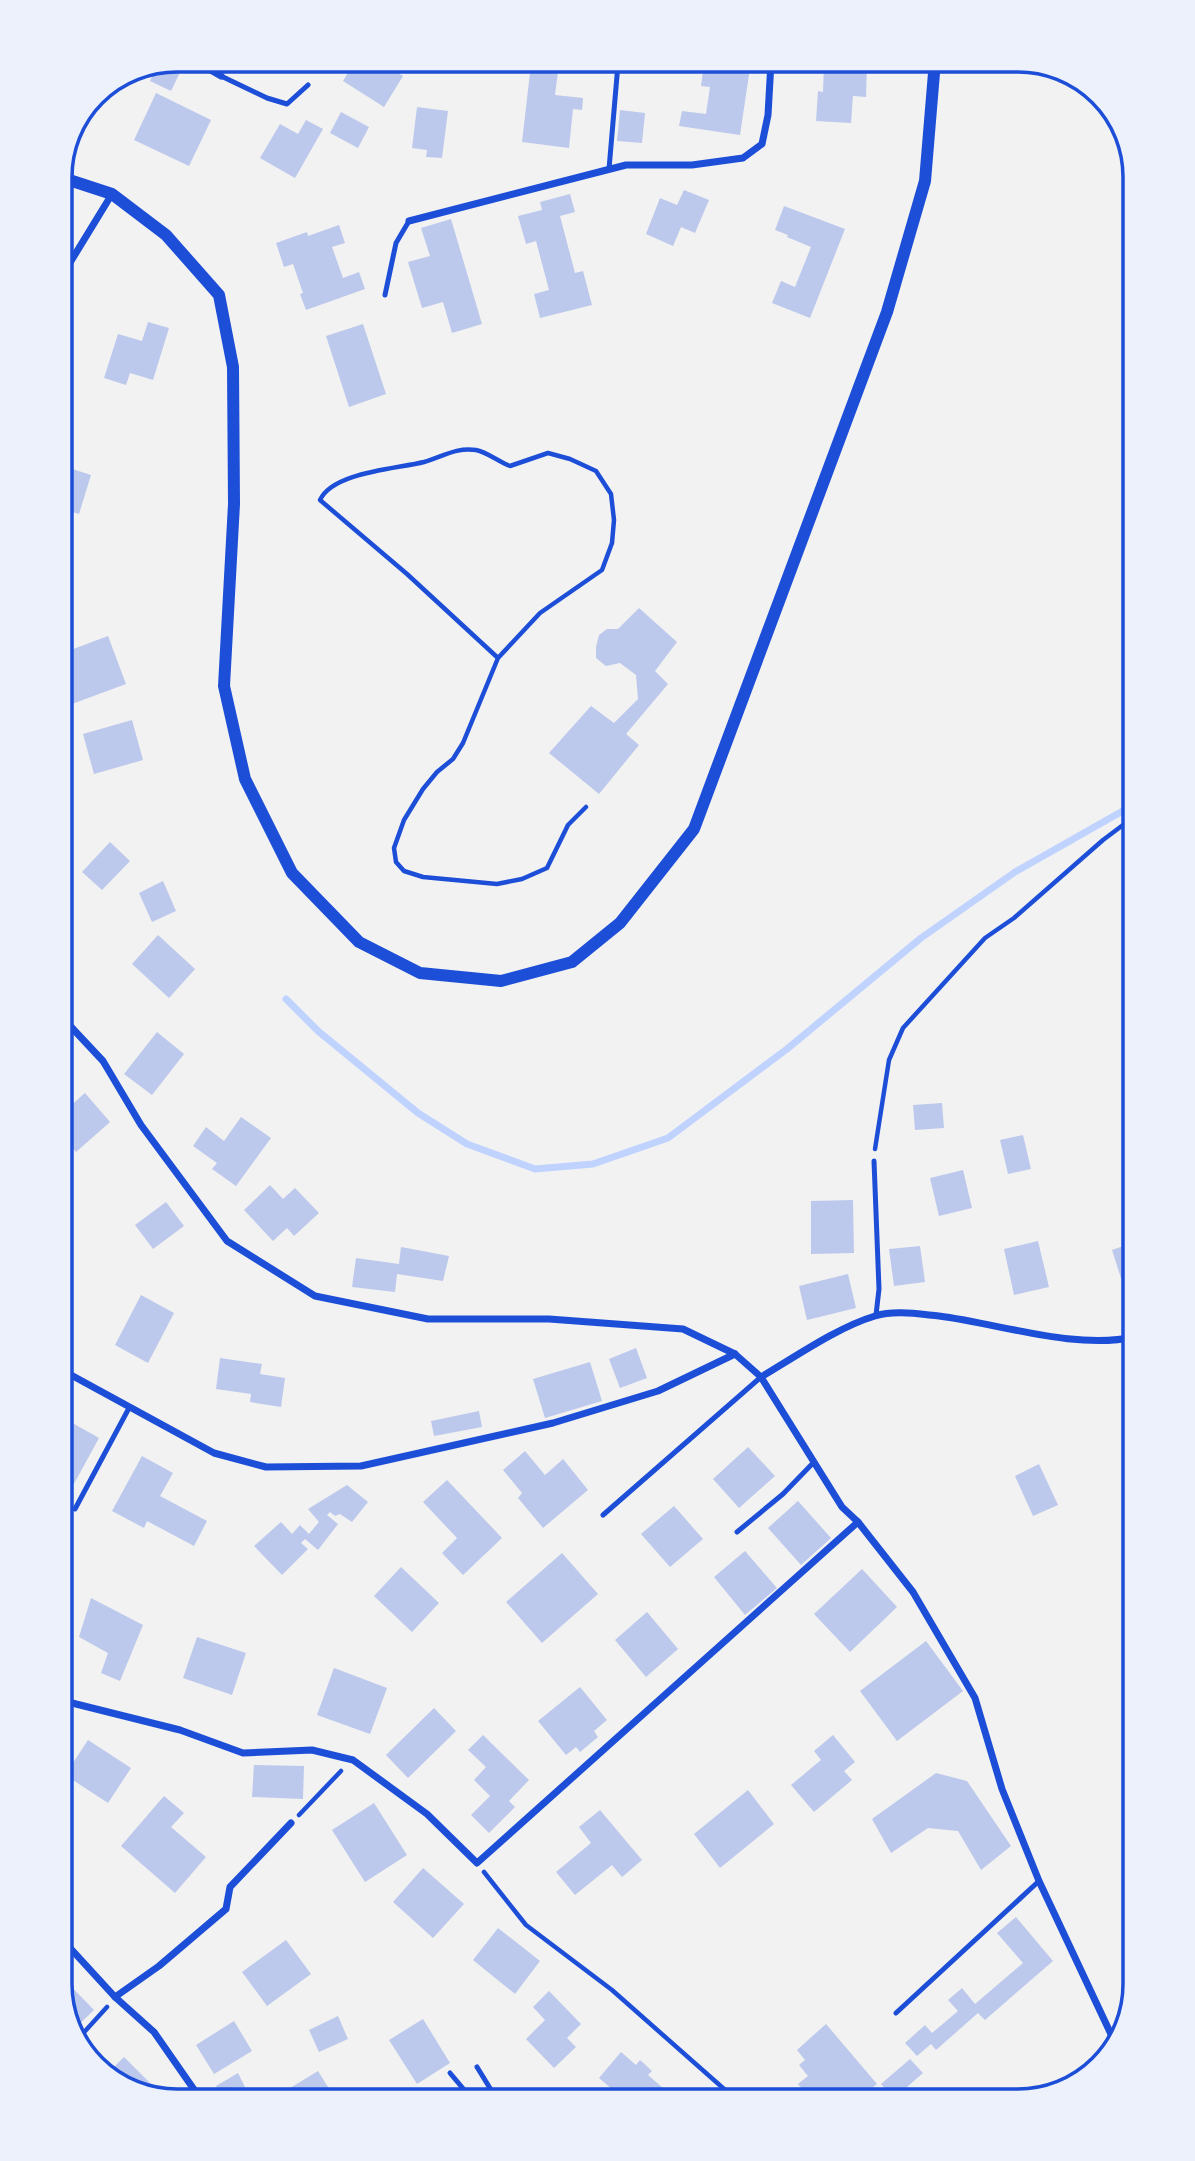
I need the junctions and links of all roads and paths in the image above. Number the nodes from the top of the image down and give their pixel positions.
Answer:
1 (214, 72) edge
2 (617, 72) edge
3 (770, 72) edge
4 (934, 72) edge
5 (221, 76) joint
6 (308, 85) dead end
7 (609, 169) junction
8 (72, 181) edge
9 (112, 194) junction
10 (409, 221) joint
11 (72, 259) edge
12 (385, 295) dead end
13 (498, 658) junction
14 (586, 807) dead end
15 (1123, 825) edge
16 (72, 1029) edge
17 (874, 1161) joint
18 (876, 1315) junction
19 (1123, 1340) edge
20 (735, 1354) junction
21 (72, 1376) edge
22 (761, 1377) junction
23 (129, 1408) junction
24 (814, 1462) junction
25 (75, 1509) dead end
26 (603, 1515) dead end
27 (858, 1522) junction
28 (737, 1532) dead end
29 (72, 1703) edge
30 (353, 1760) junction
31 (291, 1823) joint
32 (477, 1863) junction
33 (1039, 1881) junction
34 (72, 1950) edge
35 (116, 1997) junction
36 (896, 2013) dead end
37 (84, 2032) edge
38 (1111, 2034) edge
39 (477, 2067) dead end
40 (450, 2073) dead end
41 (194, 2089) edge
42 (463, 2089) edge
43 (490, 2089) edge
44 (724, 2089) edge

1 - 5 street
2 - 7 lane
3 - 7 street
4 - 9 street
5 - 6 lane
7 - 10 street
8 - 9 street
9 - 11 street
10 - 12 lane
13 - 13 path
13 - 14 path
15 - 17 path
16 - 20 street
17 - 18 lane
18 - 19 street
18 - 22 street
20 - 22 street
20 - 23 street
21 - 23 street
22 - 24 street
22 - 26 lane
23 - 25 lane
24 - 27 street
24 - 28 lane
27 - 32 street
27 - 33 street
29 - 30 street
30 - 31 path
30 - 32 street
31 - 35 street
32 - 44 path
33 - 36 lane
33 - 38 street
34 - 35 street
35 - 37 path
35 - 41 street
39 - 43 lane
40 - 42 lane

